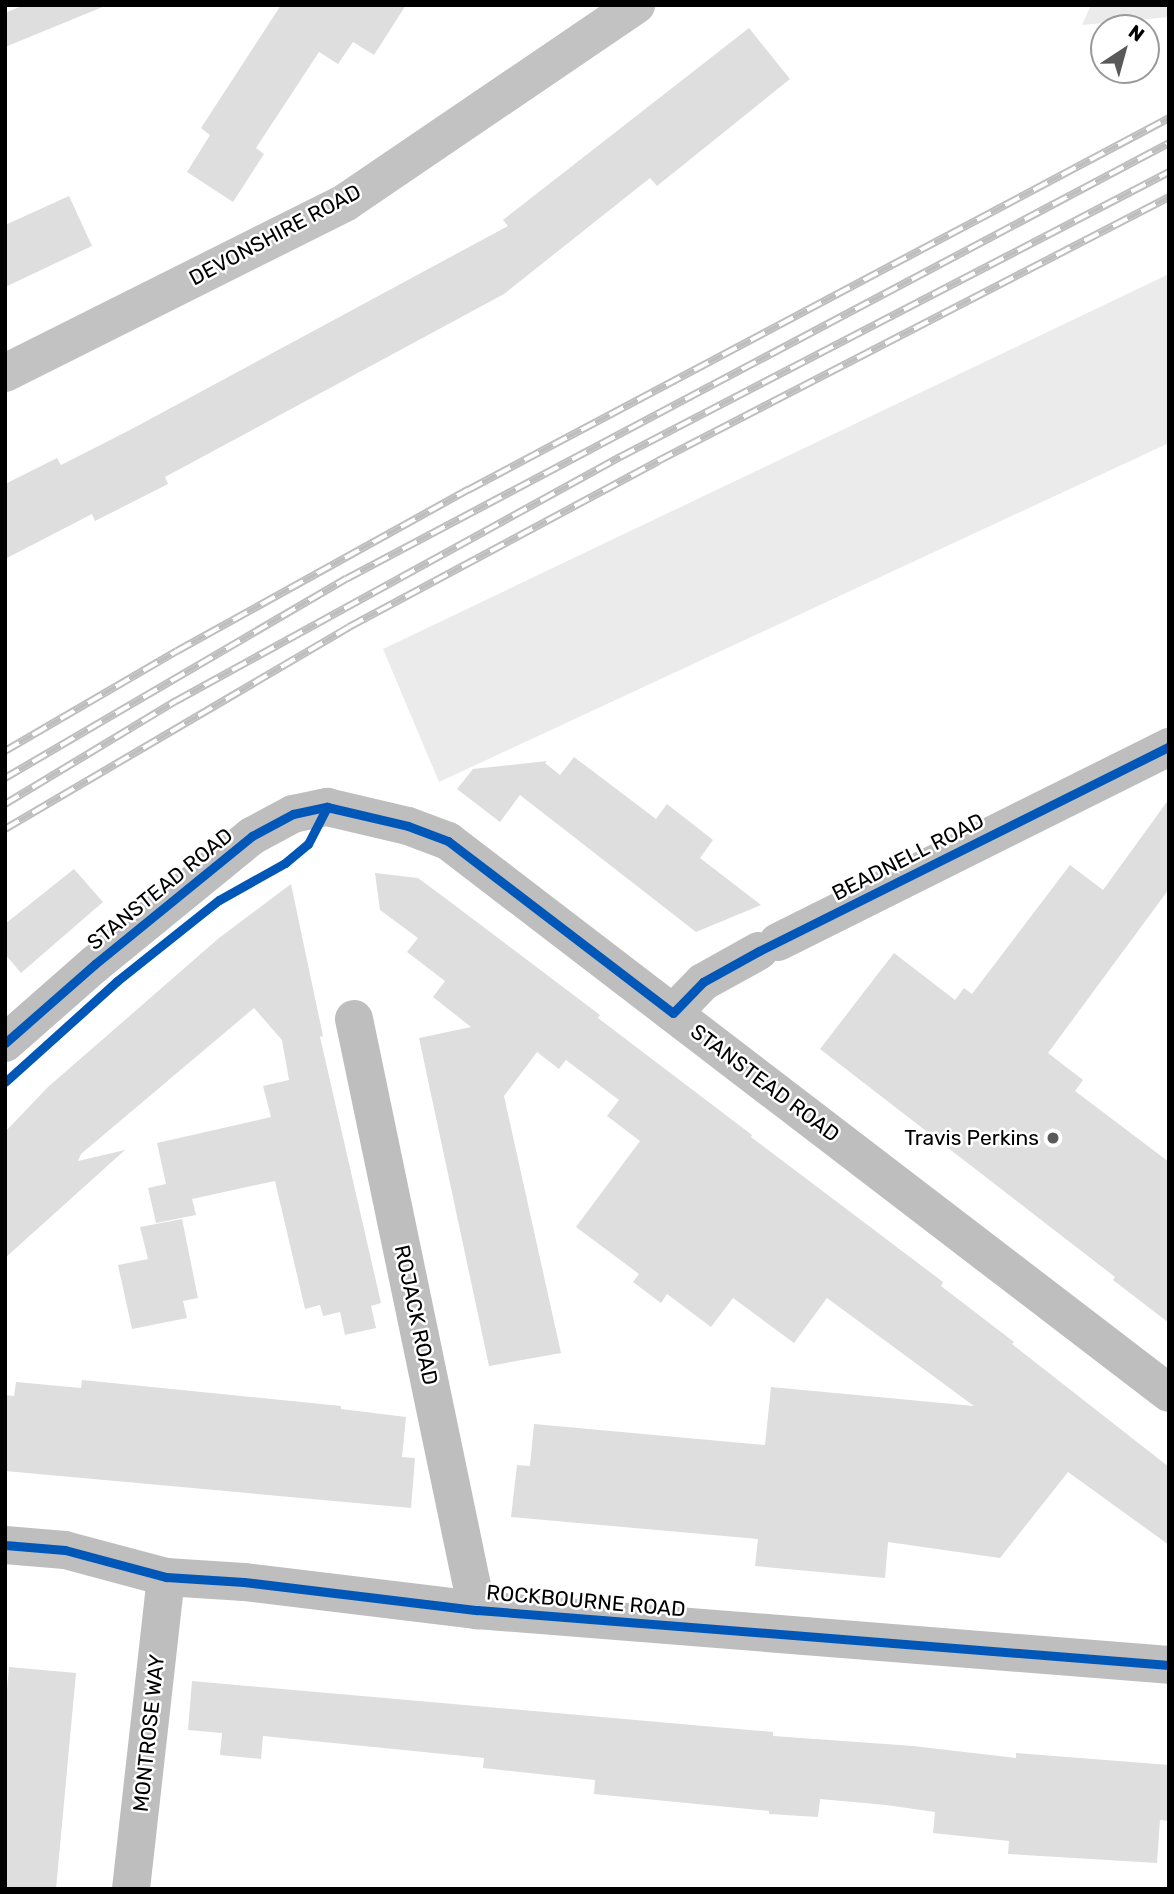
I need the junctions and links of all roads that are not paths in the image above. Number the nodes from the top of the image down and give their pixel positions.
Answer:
1 (636, 5) edge
2 (5, 373) edge
3 (1169, 747) edge
4 (673, 1013) junction
5 (354, 1020) dead end
6 (5, 1043) edge
7 (1169, 1393) edge
8 (5, 1545) edge
9 (166, 1577) junction
10 (477, 1610) junction
11 (1169, 1665) edge
12 (131, 1889) edge

1 - 2 street, DEVONSHIRE ROAD
3 - 4 street, BEADNELL ROAD
4 - 6 street, STANSTEAD ROAD
4 - 7 street, STANSTEAD ROAD
5 - 10 street, ROJACK ROAD
8 - 9 street, ROCKBOURNE ROAD
9 - 10 street, ROCKBOURNE ROAD
9 - 12 street, MONTROSE WAY
10 - 11 street, ROCKBOURNE ROAD

